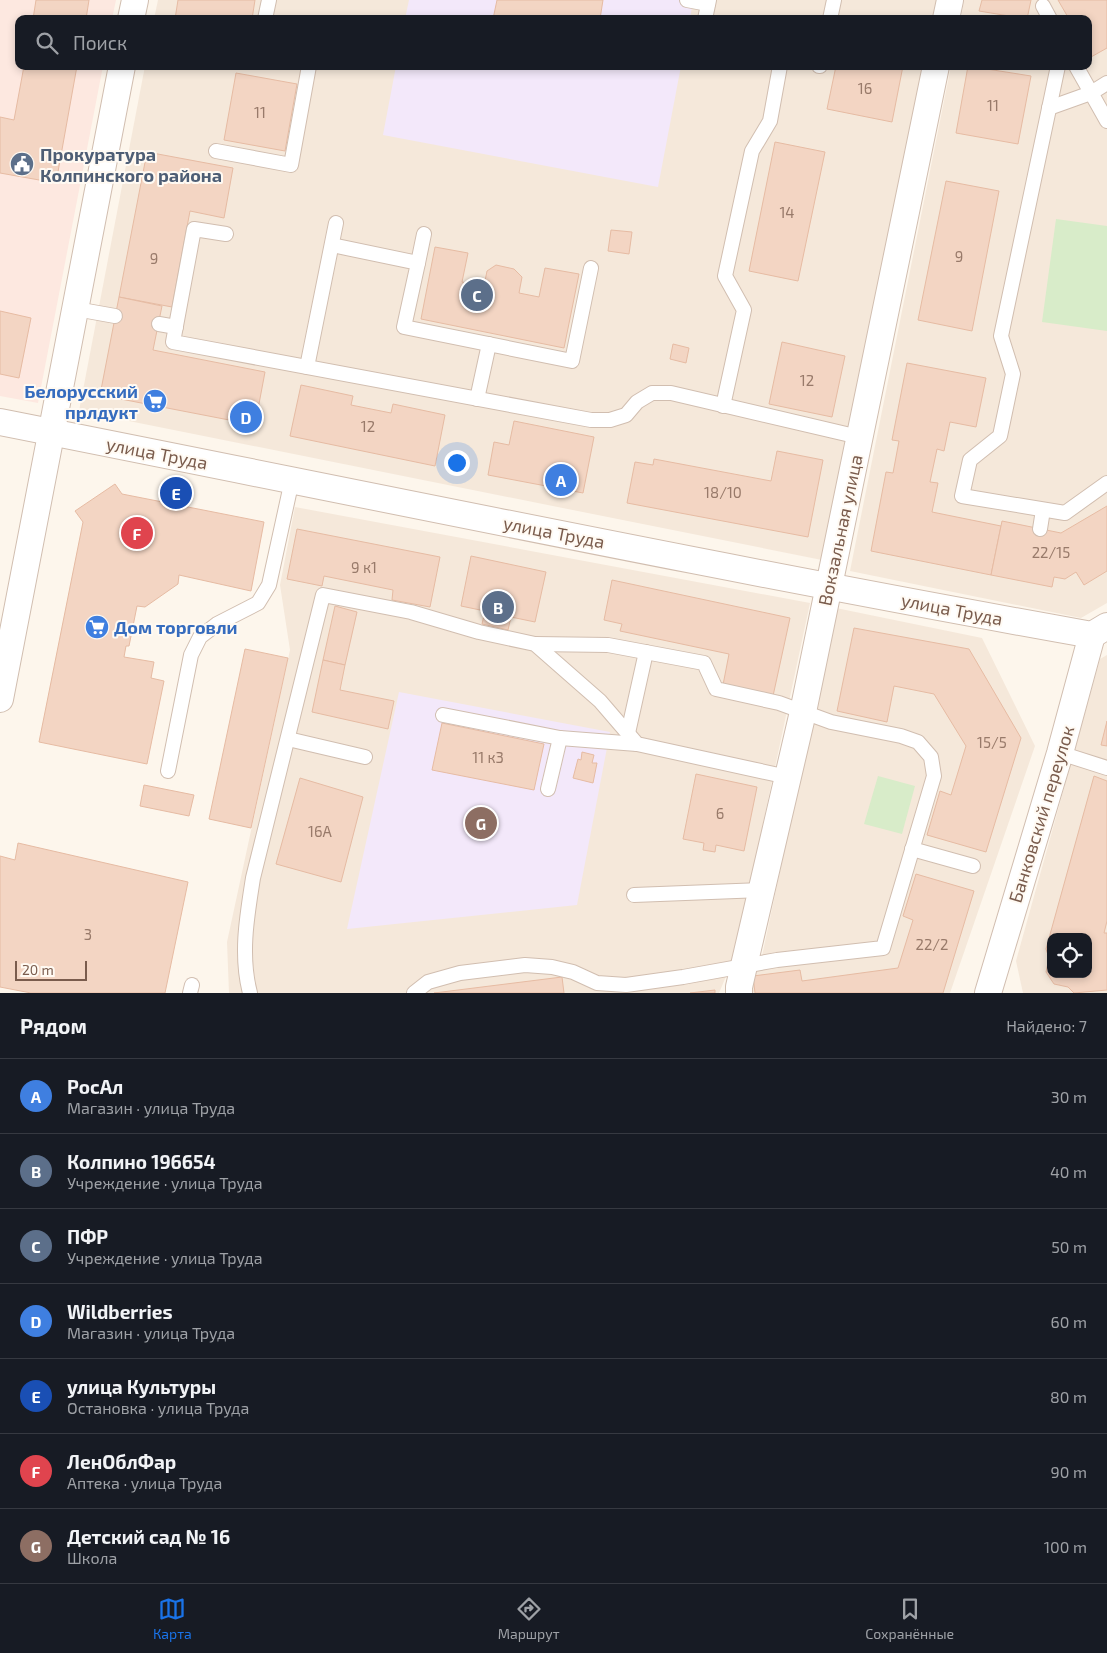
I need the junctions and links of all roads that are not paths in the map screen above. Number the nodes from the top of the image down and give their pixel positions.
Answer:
1 (135, 0) edge
2 (269, 0) edge
3 (687, 0) edge
4 (834, 0) edge
5 (950, 0) edge
6 (708, 2) edge
7 (1043, 6) dead end
8 (132, 15) edge
9 (266, 15) edge
10 (706, 15) edge
11 (831, 15) edge
12 (947, 15) edge
13 (1048, 15) edge
14 (121, 70) edge
15 (308, 70) edge
16 (779, 70) edge
17 (935, 70) edge
18 (1057, 70) edge
19 (1078, 70) edge
20 (1107, 83) edge
21 (1091, 93) junction
22 (1049, 108) junction
23 (1107, 121) edge
24 (216, 151) dead end
25 (336, 223) dead end
26 (226, 234) dead end
27 (424, 234) dead end
28 (332, 245) junction
29 (418, 263) junction
30 (591, 268) dead end
31 (76, 309) junction
32 (115, 316) dead end
33 (159, 324) dead end
34 (176, 327) junction
35 (489, 344) junction
36 (307, 367) junction
37 (477, 399) junction
38 (723, 406) junction
39 (0, 422) edge
40 (52, 432) junction
41 (859, 437) junction
42 (292, 480) junction
43 (1107, 483) edge
44 (1044, 510) junction
45 (1040, 529) dead end
46 (828, 587) junction
47 (1099, 630) edge
48 (535, 644) junction
49 (646, 652) junction
50 (0, 699) edge
51 (803, 712) junction
52 (443, 715) dead end
53 (628, 733) junction
54 (560, 738) junction
55 (288, 739) junction
56 (638, 744) junction
57 (1060, 753) junction
58 (365, 757) dead end
59 (1107, 768) edge
60 (168, 771) dead end
61 (788, 777) junction
62 (548, 789) dead end
63 (912, 850) junction
64 (973, 866) dead end
65 (762, 890) junction
66 (634, 895) dead end
67 (744, 966) junction
68 (250, 993) edge
69 (414, 993) edge
70 (740, 993) edge
71 (988, 993) edge

1 - 8 street
2 - 9 lane
3 - 6 lane
4 - 11 lane
5 - 12 street
6 - 10 lane
7 - 13 lane
14 - 31 street
15 - 24 lane
16 - 38 lane
17 - 41 street, Вокзальная улица
18 - 22 lane
19 - 21 lane
20 - 21 lane
21 - 22 lane
21 - 23 lane
22 - 44 lane
25 - 28 lane
26 - 34 lane
27 - 29 lane
28 - 29 lane
28 - 36 lane
29 - 35 lane
30 - 35 lane
31 - 32 lane
31 - 40 street
33 - 34 lane
34 - 36 lane
35 - 37 lane
36 - 37 lane
37 - 38 lane
38 - 41 lane
39 - 40 street, улица Труда
40 - 42 street, улица Труда
40 - 50 street
41 - 46 street, Вокзальная улица
42 - 46 street, улица Труда
42 - 60 lane
43 - 44 lane
44 - 45 lane
46 - 47 street, улица Труда
46 - 51 street, Вокзальная улица
47 - 57 street, Банковский переулок
48 - 49 lane
48 - 53 lane
48 - 55 lane
49 - 51 lane
49 - 53 lane
51 - 61 street, Вокзальная улица
51 - 63 lane
52 - 54 lane
53 - 56 lane
54 - 56 lane
54 - 62 lane
55 - 58 lane
55 - 68 lane
56 - 61 lane
57 - 59 lane
57 - 71 street, Банковский переулок
61 - 65 street, Вокзальная улица
63 - 64 lane
63 - 67 lane
65 - 66 lane
65 - 67 street, Вокзальная улица
67 - 69 lane
67 - 70 street, Вокзальная улица

